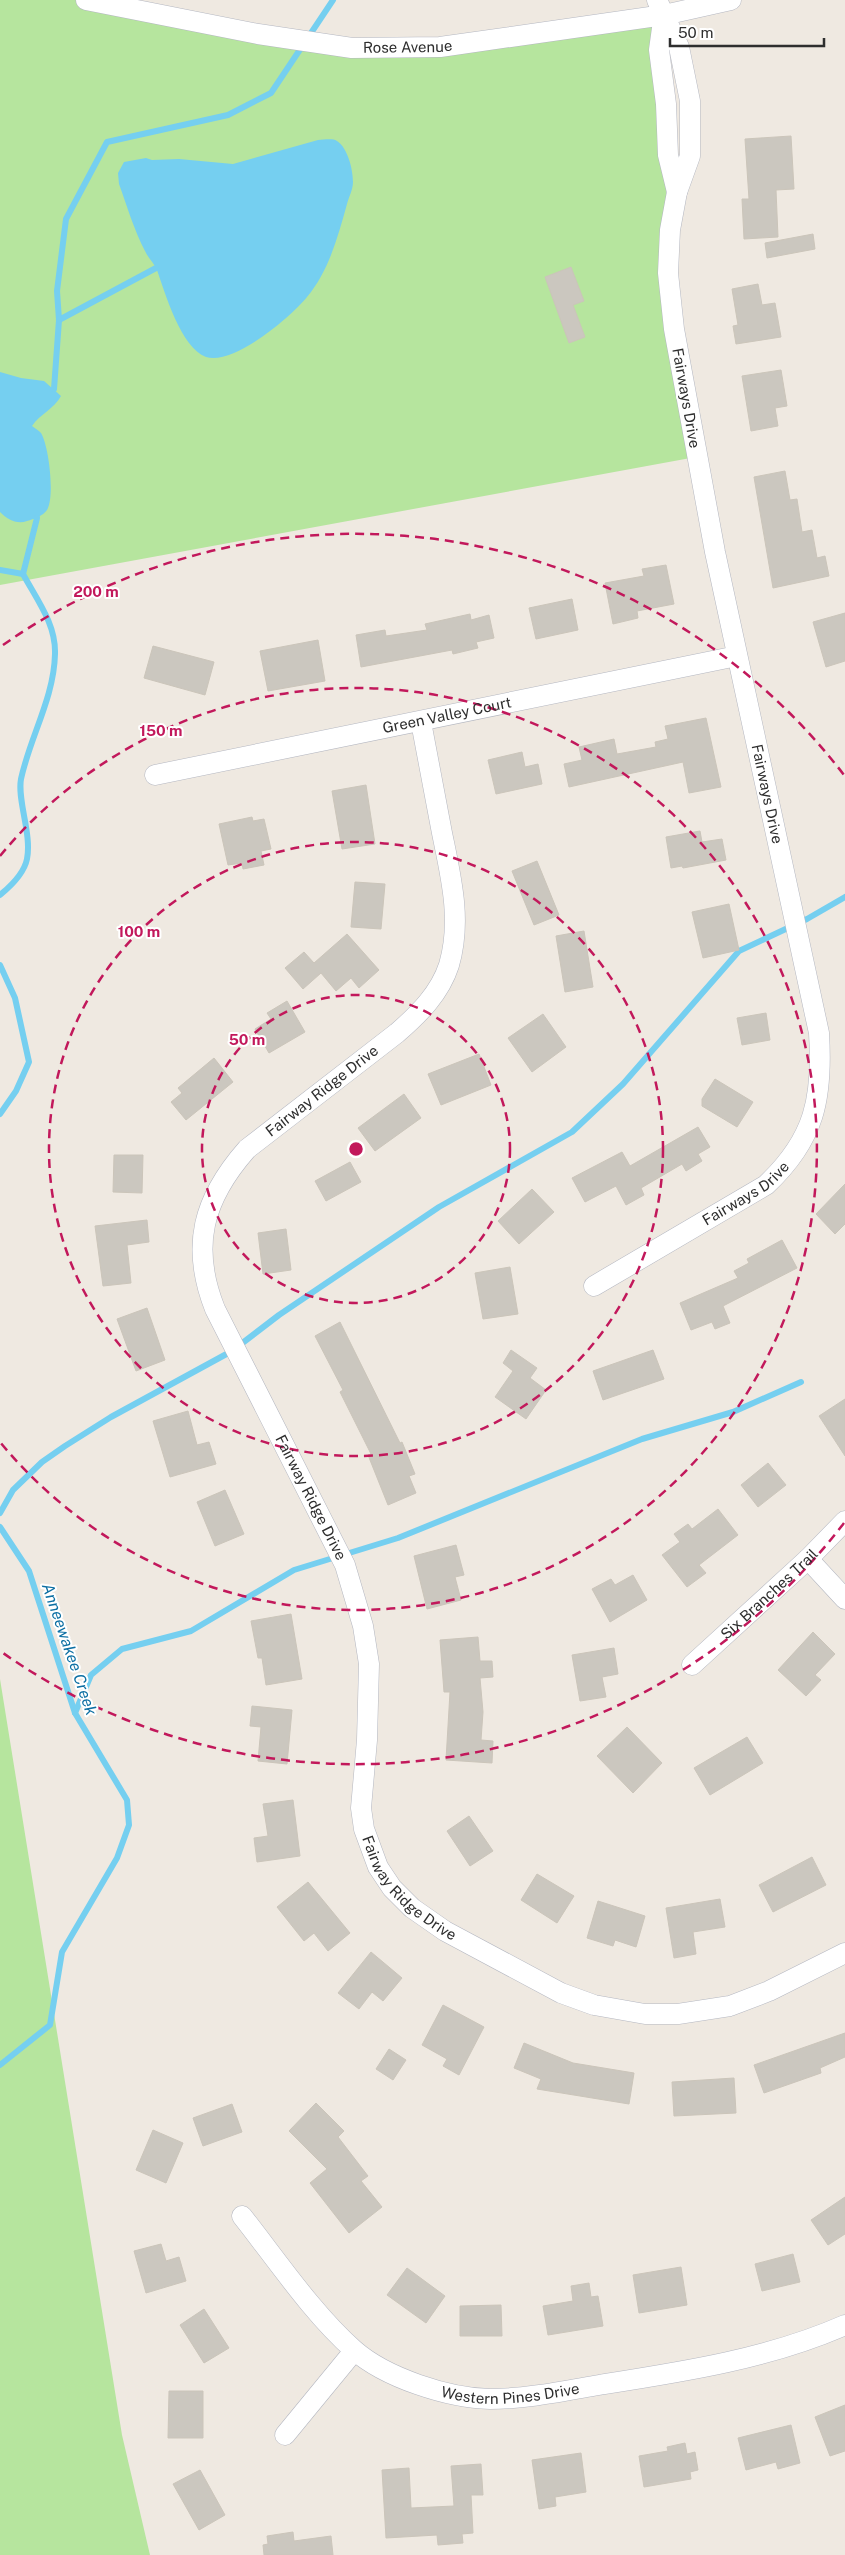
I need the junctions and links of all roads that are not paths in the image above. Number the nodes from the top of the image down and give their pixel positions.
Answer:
1 (86, 0) edge
2 (731, 0) edge
3 (663, 5) edge
4 (737, 656) junction
5 (421, 722) junction
6 (155, 775) dead end
7 (594, 1286) dead end
8 (845, 1521) edge
9 (808, 1559) junction
10 (845, 1600) edge
11 (692, 1664) dead end
12 (845, 1953) edge
13 (242, 2216) dead end
14 (845, 2325) edge
15 (354, 2350) junction
16 (285, 2435) dead end

1 - 3 street, Rose Avenue
2 - 3 street, Rose Avenue
3 - 4 street, Fairways Drive
4 - 5 street, Green Valley Court
4 - 7 street, Fairways Drive
5 - 6 street, Green Valley Court
5 - 12 street, Fairway Ridge Drive
8 - 9 street, Six Branches Trail
9 - 10 street
9 - 11 street, Six Branches Trail
13 - 15 street, Western Pines Drive
14 - 15 street, Western Pines Drive
15 - 16 street

